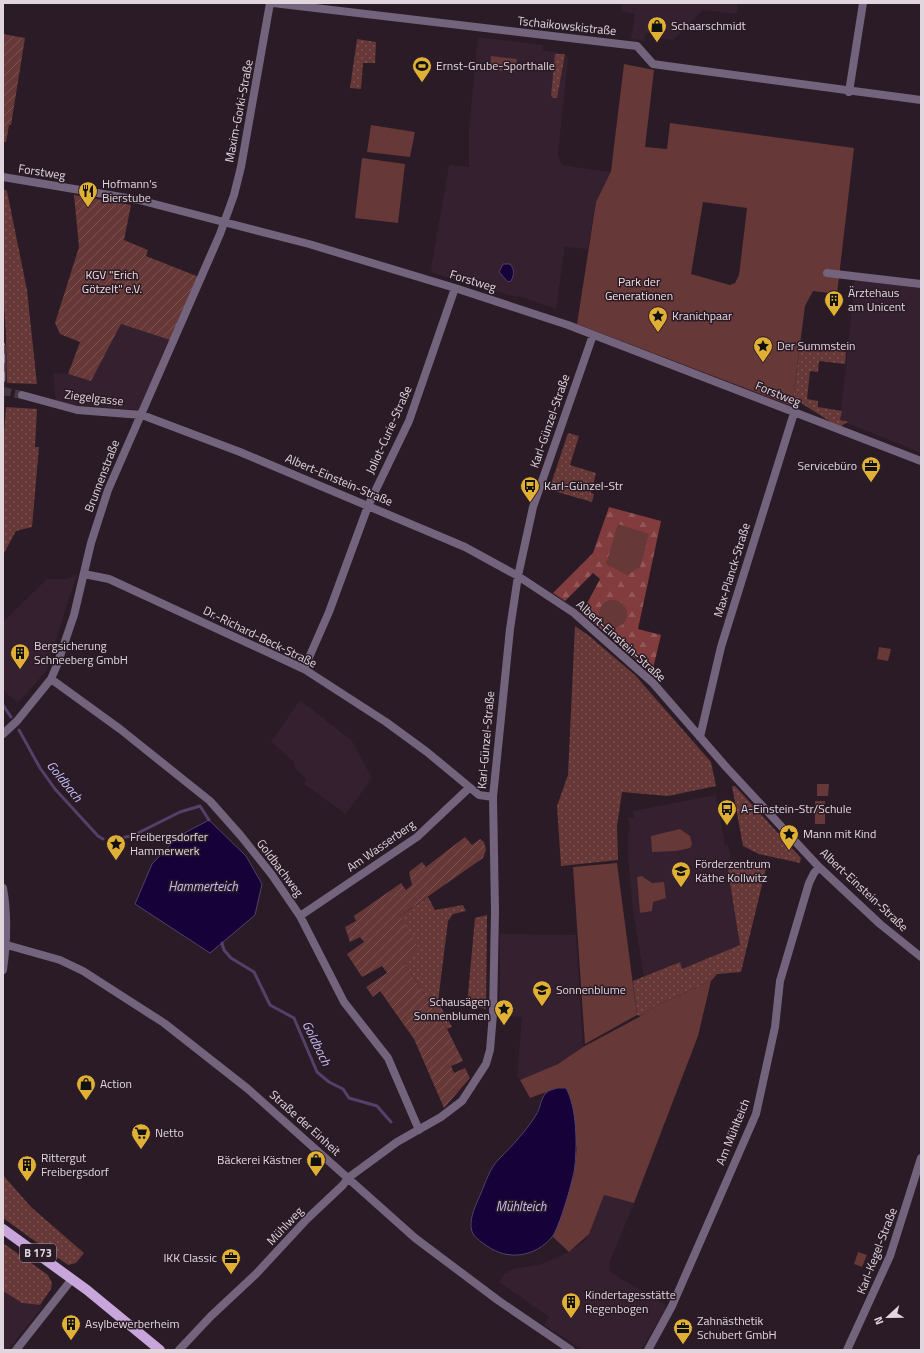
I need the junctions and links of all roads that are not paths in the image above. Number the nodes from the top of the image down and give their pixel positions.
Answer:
1 (270, 3) edge
2 (273, 3) edge
3 (863, 3) edge
4 (849, 92) junction
5 (921, 100) edge
6 (3, 177) edge
7 (224, 222) junction
8 (827, 273) dead end
9 (921, 284) edge
10 (455, 288) junction
11 (593, 335) junction
12 (22, 395) tunnel mouth
13 (794, 413) junction
14 (142, 415) junction
15 (921, 461) edge
16 (368, 506) junction
17 (84, 574) junction
18 (518, 576) junction
19 (304, 669) junction
20 (51, 680) junction
21 (3, 734) edge
22 (700, 736) junction
23 (469, 788) junction
24 (493, 797) junction
25 (819, 867) junction
26 (3, 888) edge
27 (300, 916) junction
28 (6, 945) junction
29 (921, 957) edge
30 (3, 970) edge
31 (419, 1130) junction
32 (921, 1158) edge
33 (919, 1173) edge
34 (348, 1178) junction
35 (3, 1229) edge
36 (72, 1279) junction
37 (16, 1350) edge
38 (160, 1350) edge
39 (179, 1350) edge
40 (571, 1350) edge
41 (648, 1350) edge
42 (847, 1350) edge

1 - 7 street, Maxim-Gorki-Straße
2 - 4 street, Tschaikowskistraße
3 - 4 street
4 - 5 street, Tschaikowskistraße
6 - 7 street, Forstweg
7 - 10 street, Forstweg
7 - 14 street, Brunnenstraße
8 - 9 street
10 - 11 street, Forstweg
10 - 16 street, Joliot-Curie-Straße
11 - 13 street, Forstweg
11 - 18 street, Karl-Günzel-Straße
12 - 14 street, Ziegelgasse
13 - 15 street, Forstweg
13 - 22 street, Max-Planck-Straße
14 - 16 street, Albert-Einstein-Straße
14 - 17 street, Brunnenstraße
16 - 18 street, Albert-Einstein-Straße
16 - 19 street, Joliot-Curie-Straße
17 - 19 street, Dr.-Richard-Beck-Straße
17 - 20 street, Brunnenstraße
18 - 22 street, Albert-Einstein-Straße
18 - 24 street, Karl-Günzel-Straße
19 - 23 street, Dr.-Richard-Beck-Straße
20 - 21 street, Brunnenstraße
20 - 27 street, Goldbachweg
22 - 25 street, Albert-Einstein-Straße
23 - 24 street, Dr.-Richard-Beck-Straße
23 - 27 street, Am Wasserberg
24 - 31 street, Karl-Günzel-Straße
25 - 29 street, Albert-Einstein-Straße
25 - 41 street, Am Mühlteich
26 - 28 street
27 - 31 street, Goldbachweg
28 - 30 street
28 - 34 street, Straße der Einheit
31 - 34 street, Mühlweg
32 - 33 street, Karl-Kegel-Straße
33 - 42 street, Karl-Kegel-Straße
34 - 39 street, Mühlweg
34 - 40 street, Straße der Einheit
35 - 36 main road, B 173
36 - 37 street
36 - 38 main road, B 173

